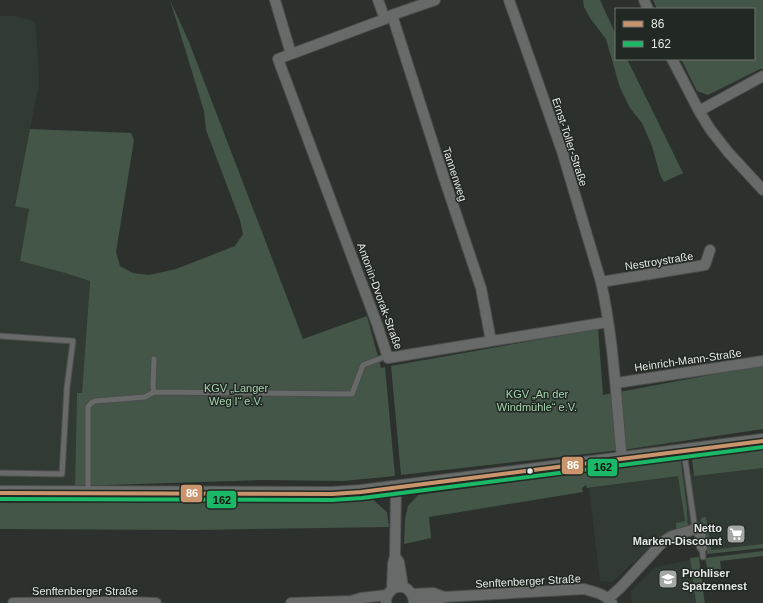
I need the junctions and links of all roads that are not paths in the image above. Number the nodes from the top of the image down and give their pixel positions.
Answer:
1 (275, 0) edge
2 (378, 0) edge
3 (435, 0) edge
4 (509, 0) edge
5 (388, 17) junction
6 (291, 54) junction
7 (673, 60) edge
8 (763, 76) edge
9 (699, 111) junction
10 (763, 190) edge
11 (710, 250) dead end
12 (601, 282) junction
13 (608, 322) junction
14 (0, 336) edge
15 (491, 341) junction
16 (387, 356) junction
17 (154, 359) dead end
18 (763, 361) edge
19 (616, 383) junction
20 (154, 392) junction
21 (763, 441) edge
22 (684, 451) junction
23 (622, 459) junction
24 (0, 473) edge
25 (396, 487) junction
26 (0, 493) edge
27 (88, 493) junction
28 (695, 529) junction
29 (703, 552) dead end
30 (395, 556) junction
31 (403, 587) junction
32 (389, 596) edge
33 (414, 600) edge
34 (610, 601) edge
35 (354, 602) edge
36 (13, 603) edge
37 (156, 603) edge
38 (291, 603) edge

1 - 6 street
2 - 5 street, Tannenweg
3 - 5 street
4 - 12 street, Ernst-Toller-Straße
5 - 6 street
5 - 15 street, Tannenweg
6 - 16 street, Antonin-Dvorak-Straße
7 - 9 street
8 - 9 street
9 - 10 street
11 - 12 street, Nestroystraße
12 - 13 street, Ernst-Toller-Straße
13 - 15 street, Antonin-Dvorak-Straße
13 - 19 street, Ernst-Toller-Straße
14 - 24 lane
15 - 16 street, Antonin-Dvorak-Straße
16 - 20 lane
17 - 20 lane
18 - 19 street, Heinrich-Mann-Straße
19 - 23 street, Ernst-Toller-Straße
20 - 27 lane
21 - 22 main road
22 - 23 main road
22 - 28 lane
23 - 25 main road
25 - 27 main road
25 - 30 street
26 - 27 main road
28 - 29 street
28 - 34 street, Senftenberger Straße
30 - 31 street
30 - 32 street
31 - 32 street
31 - 33 street, Senftenberger Straße
32 - 35 street
33 - 34 street, Senftenberger Straße
35 - 38 street
36 - 37 street, Senftenberger Straße

